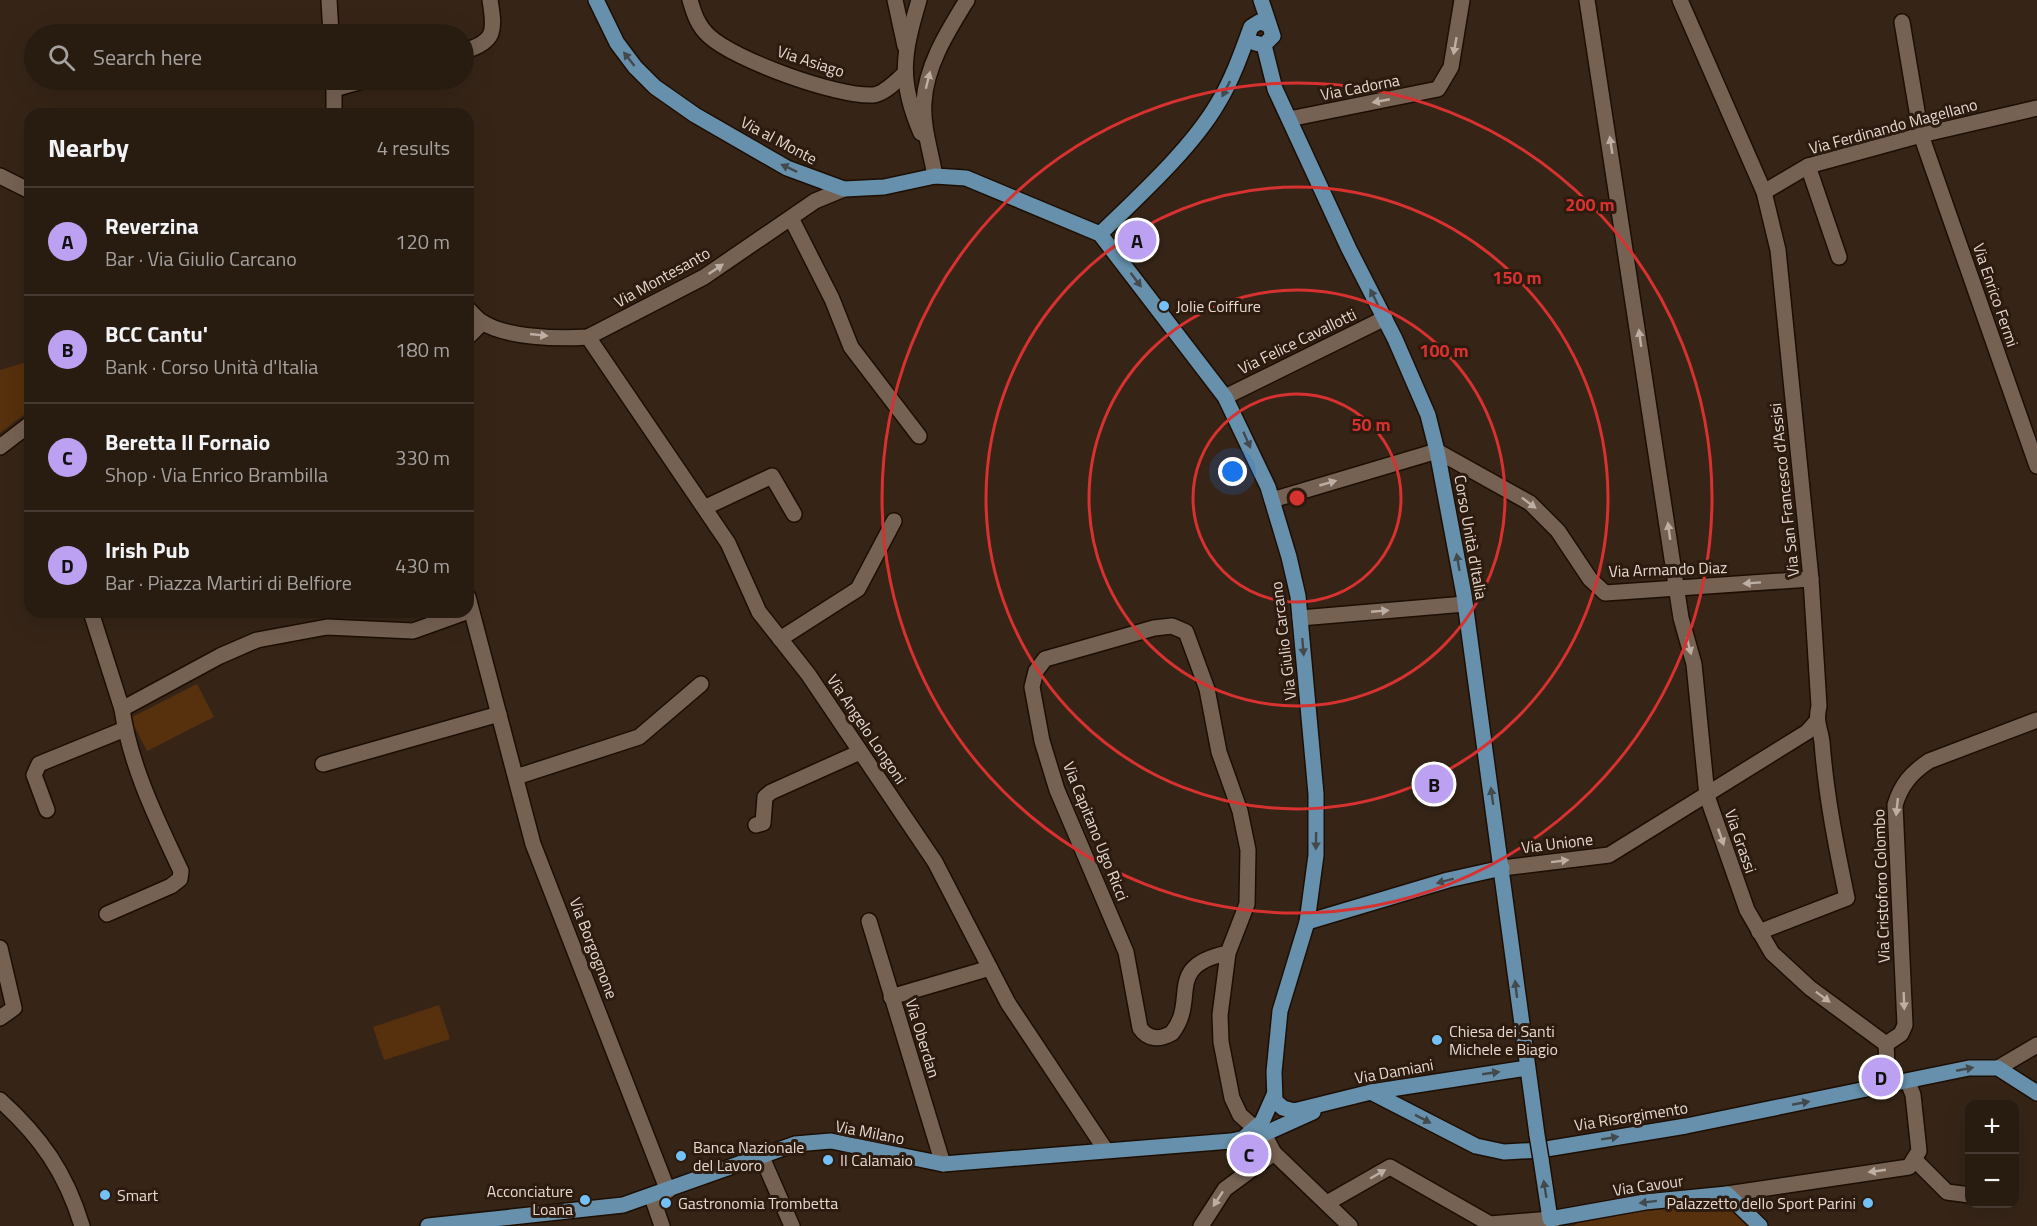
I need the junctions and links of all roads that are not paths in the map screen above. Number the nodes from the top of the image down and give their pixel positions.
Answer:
1 (328, 0) edge
2 (490, 0) edge
3 (596, 0) edge
4 (690, 0) edge
5 (895, 0) edge
6 (919, 0) edge
7 (967, 0) edge
8 (1254, 0) edge
9 (1261, 0) edge
10 (1462, 0) edge
11 (1587, 0) edge
12 (1680, 0) edge
13 (1902, 22) dead end
14 (330, 24) edge
15 (1257, 28) junction
16 (1264, 45) junction
17 (905, 46) junction
18 (474, 48) edge
19 (903, 75) junction
20 (334, 90) edge
21 (334, 108) edge
22 (2037, 108) edge
23 (1289, 119) junction
24 (1921, 135) junction
25 (931, 158) junction
26 (1808, 166) junction
27 (0, 176) edge
28 (935, 176) junction
29 (817, 180) junction
30 (24, 187) edge
31 (844, 189) junction
32 (1764, 192) junction
33 (820, 199) junction
34 (790, 218) junction
35 (1100, 234) junction
36 (1839, 257) dead end
37 (474, 315) edge
38 (1385, 318) junction
39 (482, 322) junction
40 (474, 331) edge
41 (588, 337) junction
42 (1225, 397) junction
43 (24, 429) edge
44 (919, 436) dead end
45 (0, 447) edge
46 (1437, 451) junction
47 (2037, 466) edge
48 (1272, 500) junction
49 (706, 507) junction
50 (794, 514) dead end
51 (894, 521) dead end
52 (1811, 579) junction
53 (1677, 589) junction
54 (1465, 604) junction
55 (93, 618) edge
56 (444, 618) edge
57 (471, 618) edge
58 (1300, 618) junction
59 (780, 639) junction
60 (701, 684) dead end
61 (122, 709) junction
62 (499, 714) junction
63 (2037, 720) edge
64 (1816, 722) junction
65 (124, 729) junction
66 (860, 752) junction
67 (323, 764) dead end
68 (516, 777) junction
69 (1707, 796) junction
70 (47, 810) dead end
71 (756, 825) dead end
72 (1502, 868) junction
73 (107, 914) dead end
74 (869, 921) dead end
75 (1307, 922) junction
76 (1760, 932) junction
77 (0, 948) edge
78 (1228, 953) junction
79 (990, 968) junction
80 (891, 997) junction
81 (0, 1018) edge
82 (1886, 1044) junction
83 (2037, 1045) edge
84 (1527, 1068) junction
85 (1998, 1068) junction
86 (1908, 1082) junction
87 (1888, 1086) junction
88 (1371, 1092) junction
89 (2037, 1093) edge
90 (1274, 1095) junction
91 (1340, 1099) junction
92 (0, 1100) edge
93 (1255, 1134) junction
94 (1105, 1149) junction
95 (1274, 1153) junction
96 (761, 1155) junction
97 (1914, 1159) junction
98 (943, 1164) junction
99 (668, 1191) junction
100 (1727, 1194) junction
101 (1965, 1194) edge
102 (652, 1197) junction
103 (1327, 1203) junction
104 (1550, 1222) edge
105 (1528, 1223) edge
106 (82, 1226) edge
107 (428, 1226) edge
108 (662, 1226) edge
109 (792, 1226) edge
110 (1201, 1226) edge
111 (1350, 1226) edge
112 (1760, 1226) edge

1 - 14 street
2 - 18 street
29 -> 3 main road, Via al Monte
4 - 19 street, Via Asiago
5 - 17 street
6 - 17 street
25 -> 7 street
8 - 15 main road
9 - 15 main road
10 -> 23 street, Via Cadorna
53 -> 11 street, Via Grassi
12 - 32 street, Via San Francesco d'Assisi
13 - 24 street, Via Enrico Fermi
15 - 16 main road
15 - 16 main road
15 -> 35 main road
16 - 23 main road, Corso Unità d'Italia
17 - 19 street
19 - 25 street
20 - 21 street
22 - 24 street, Via Ferdinando Magellano
38 -> 23 main road, Corso Unità d'Italia
24 - 26 street, Via Ferdinando Magellano
24 - 47 street, Via Enrico Fermi
25 - 28 street
26 - 32 street, Via Ferdinando Magellano
26 - 36 street
27 - 30 street
28 - 31 main road, Via al Monte
28 - 35 main road, Via al Monte
29 - 31 main road, Via al Monte
29 - 33 street
31 - 33 street, Via Montesanto
32 - 52 street, Via San Francesco d'Assisi
33 - 34 street, Via Montesanto
41 -> 34 street, Via Montesanto
34 - 44 street
35 -> 42 main road, Via Giulio Carcano
37 - 39 street
38 - 42 street, Via Felice Cavallotti
38 - 46 main road, Corso Unità d'Italia
39 - 40 street
39 -> 41 street, Via Montesanto
41 - 49 street, Via Angelo Longoni
42 -> 48 main road, Via Giulio Carcano
43 - 45 street
48 -> 46 street
46 -> 53 street, Via Armando Diaz
54 -> 46 main road, Corso Unità d'Italia
48 - 58 main road, Via Giulio Carcano
49 - 50 street
49 - 59 street, Via Angelo Longoni
51 - 59 street
52 -> 53 street, Via Armando Diaz
52 - 64 street, Via San Francesco d'Assisi
53 -> 69 street, Via Grassi
58 -> 54 street
72 -> 54 main road, Corso Unità d'Italia
55 - 61 street
56 - 61 street
57 - 62 street, Via Borgognone
58 -> 75 main road, Via Giulio Carcano
59 - 66 street, Via Angelo Longoni
60 - 68 street
61 - 65 street
62 - 67 street
62 - 68 street, Via Borgognone
63 -> 82 street, Via Cristoforo Colombo
64 - 69 street, Via Unione
64 - 76 street, Via San Francesco d'Assisi
65 - 70 street
65 - 73 street
66 - 71 street
66 - 79 street, Via Angelo Longoni
68 - 99 street, Via Borgognone
72 -> 69 street, Via Unione
69 -> 76 street, Via Grassi
72 -> 75 main road, Via Unione
84 -> 72 main road, Corso Unità d'Italia
74 - 80 street, Via Oberdan
75 - 90 main road, Via Giulio Carcano
76 -> 82 street, Via Grassi
77 - 81 street
78 - 78 street, Via Capitano Ugo Ricci
78 - 93 street, Via Capitano Ugo Ricci
79 - 80 street
79 - 94 street, Via Angelo Longoni
80 - 98 street, Via Oberdan
82 - 87 street
83 - 85 street
88 -> 84 main road, Via Damiani
104 -> 84 main road, Corso Unità d'Italia, bridge
86 -> 85 main road, Via Risorgimento
85 - 89 main road
86 - 87 main road, Via Risorgimento
86 - 97 street
88 -> 87 main road, Via Risorgimento
88 - 91 main road, Via Damiani
90 - 91 main road
90 - 93 main road
91 - 93 main road, Via Milano
92 - 106 street
93 - 94 main road, Via Milano
93 - 95 street, Via Capitano Ugo Ricci
94 - 98 main road, Via Milano
95 - 103 street, Via Capitano Ugo Ricci
95 -> 110 street
96 - 98 main road, Via Milano
96 - 99 main road, Via Milano
96 - 109 street
97 -> 100 street, Via Cavour
97 - 101 street
99 - 102 main road, Via Milano
100 -> 104 main road, Via Cavour
100 - 112 main road
102 - 107 main road, Via Milano
102 - 108 street
103 -> 105 street, Via Cavour
103 - 111 street, Via Capitano Ugo Ricci
104 - 105 street, Via Cavour

